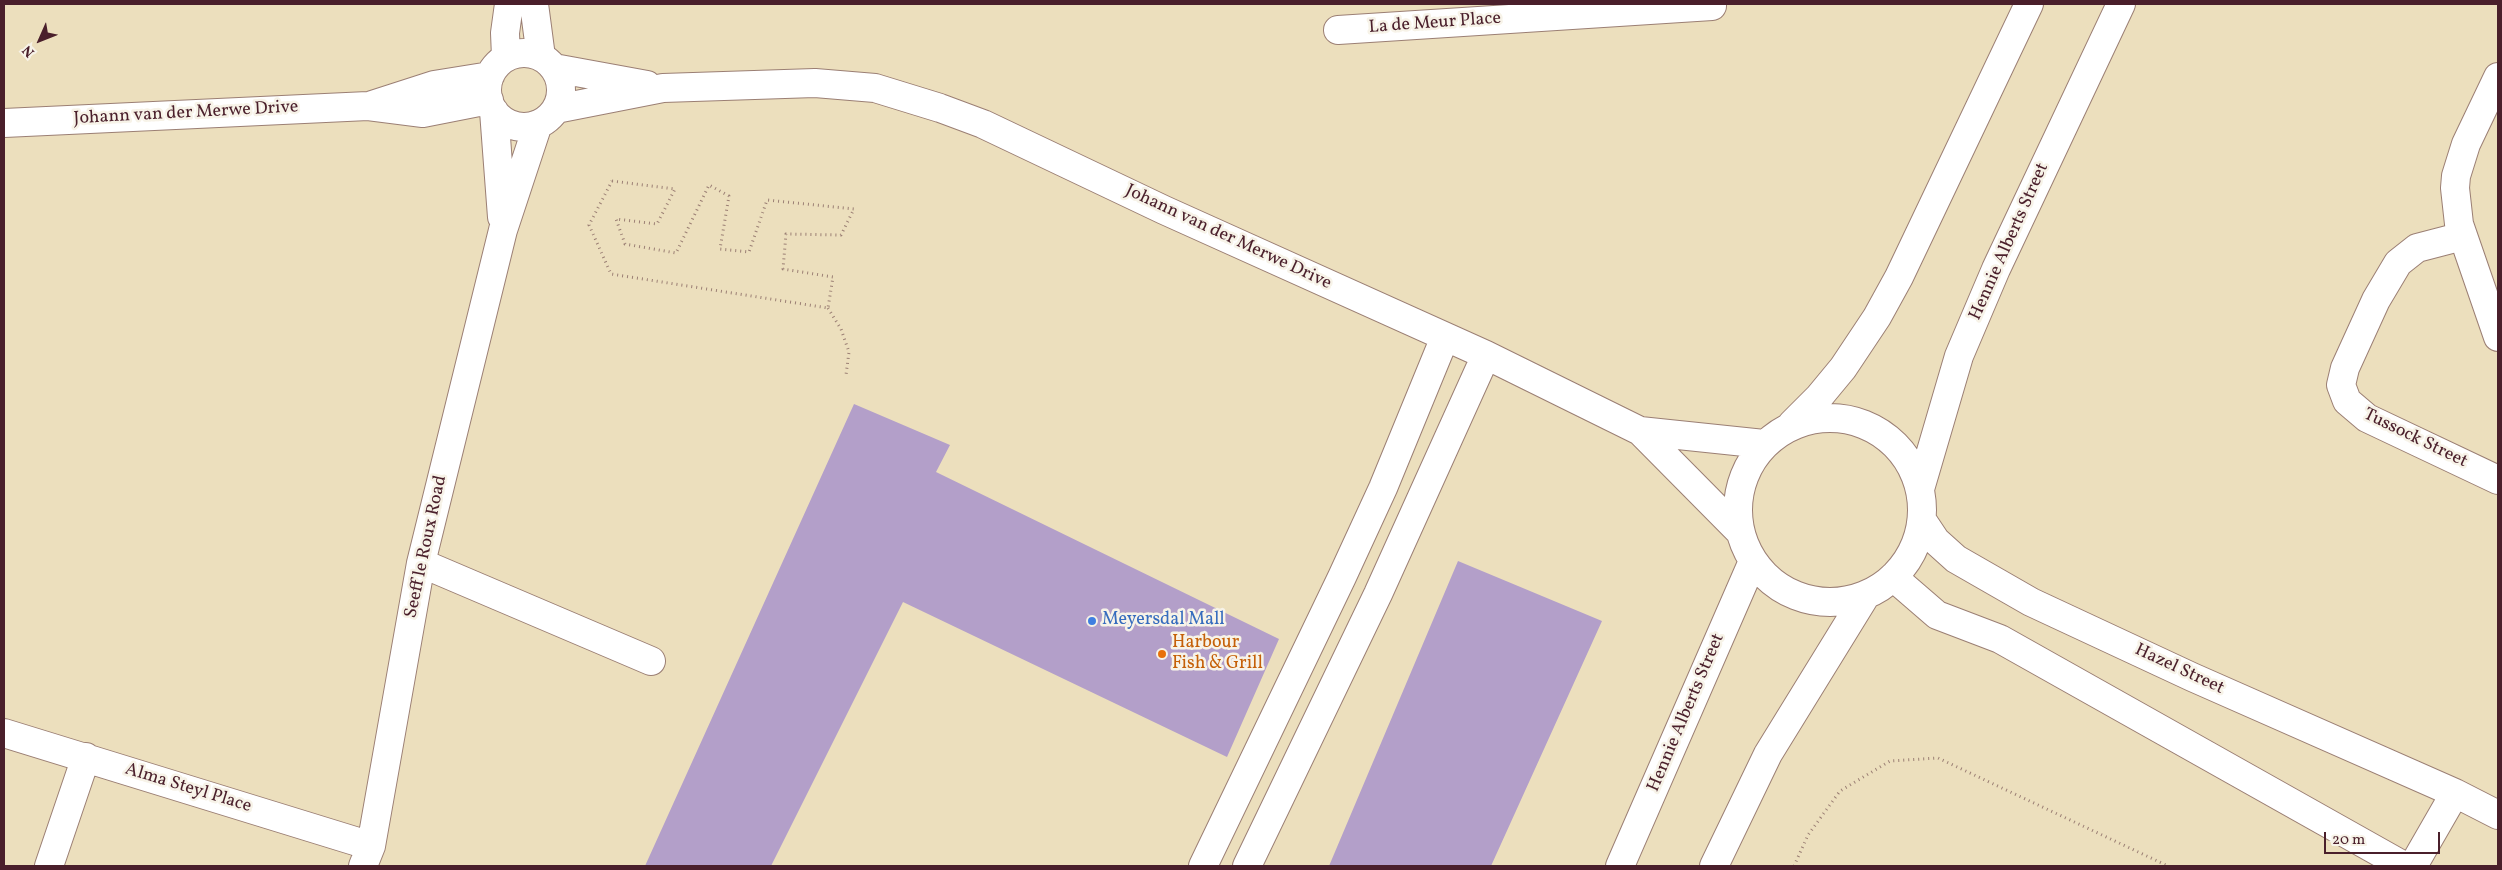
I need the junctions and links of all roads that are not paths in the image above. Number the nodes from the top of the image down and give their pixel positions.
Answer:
1 (508, 4) edge
2 (534, 4) edge
3 (2029, 4) edge
4 (2121, 4) edge
5 (1712, 6) dead end
6 (1590, 9) edge
7 (1338, 30) dead end
8 (548, 63) junction
9 (2498, 77) edge
10 (495, 86) junction
11 (663, 88) junction
12 (547, 116) junction
13 (4, 123) edge
14 (503, 230) junction
15 (2463, 236) junction
16 (1445, 337) junction
17 (2498, 337) edge
18 (1486, 355) junction
19 (1791, 425) junction
20 (1640, 431) junction
21 (1764, 444) junction
22 (2498, 480) edge
23 (1920, 489) junction
24 (1922, 520) junction
25 (1740, 532) junction
26 (1753, 561) junction
27 (421, 562) junction
28 (1893, 577) junction
29 (1866, 595) junction
30 (651, 662) dead end
31 (4, 733) edge
32 (86, 757) junction
33 (2455, 793) junction
34 (2498, 815) edge
35 (367, 856) edge
36 (49, 866) edge
37 (1203, 866) edge
38 (1247, 866) edge
39 (1620, 866) edge
40 (1714, 866) edge
41 (2404, 866) edge
42 (2413, 866) edge

1 - 10 street, Seeff le Roux Road
2 - 8 street
3 - 19 street, Hennie Alberts Street
4 - 23 street, Hennie Alberts Street
5 - 6 street, La de Meur Place
6 - 7 street, La de Meur Place
8 - 10 street
8 - 11 street, Johann van der Merwe Drive
8 - 12 street
9 - 15 street
10 - 12 street
10 - 13 street, Johann van der Merwe Drive
10 - 14 street, Seeff le Roux Road
11 - 12 street, Johann van der Merwe Drive
11 - 16 street, Johann van der Merwe Drive
12 - 14 street, Seeff le Roux Road
14 - 27 street, Seeff le Roux Road
15 - 17 street
15 - 22 street, Tussock Street
16 - 18 street, Johann van der Merwe Drive
16 - 37 street
18 - 20 street, Johann van der Merwe Drive
18 - 38 street
19 - 21 street, Hennie Alberts Street
19 - 23 street, Hennie Alberts Street
20 - 21 street
20 - 25 street, Johann van der Merwe Drive
21 - 25 street, Hennie Alberts Street
23 - 24 street, Hennie Alberts Street
24 - 28 street, Hennie Alberts Street
24 - 33 street, Hazel Street
25 - 26 street, Hennie Alberts Street
26 - 29 street, Hennie Alberts Street
26 - 39 street, Hennie Alberts Street
27 - 30 street
27 - 35 street, Seeff le Roux Road
28 - 29 street, Hennie Alberts Street
28 - 41 street
29 - 40 street, Hennie Alberts Street
31 - 32 street, Alma Steyl Place
32 - 35 street, Alma Steyl Place
32 - 36 street
33 - 34 street, Hazel Street
33 - 42 street

